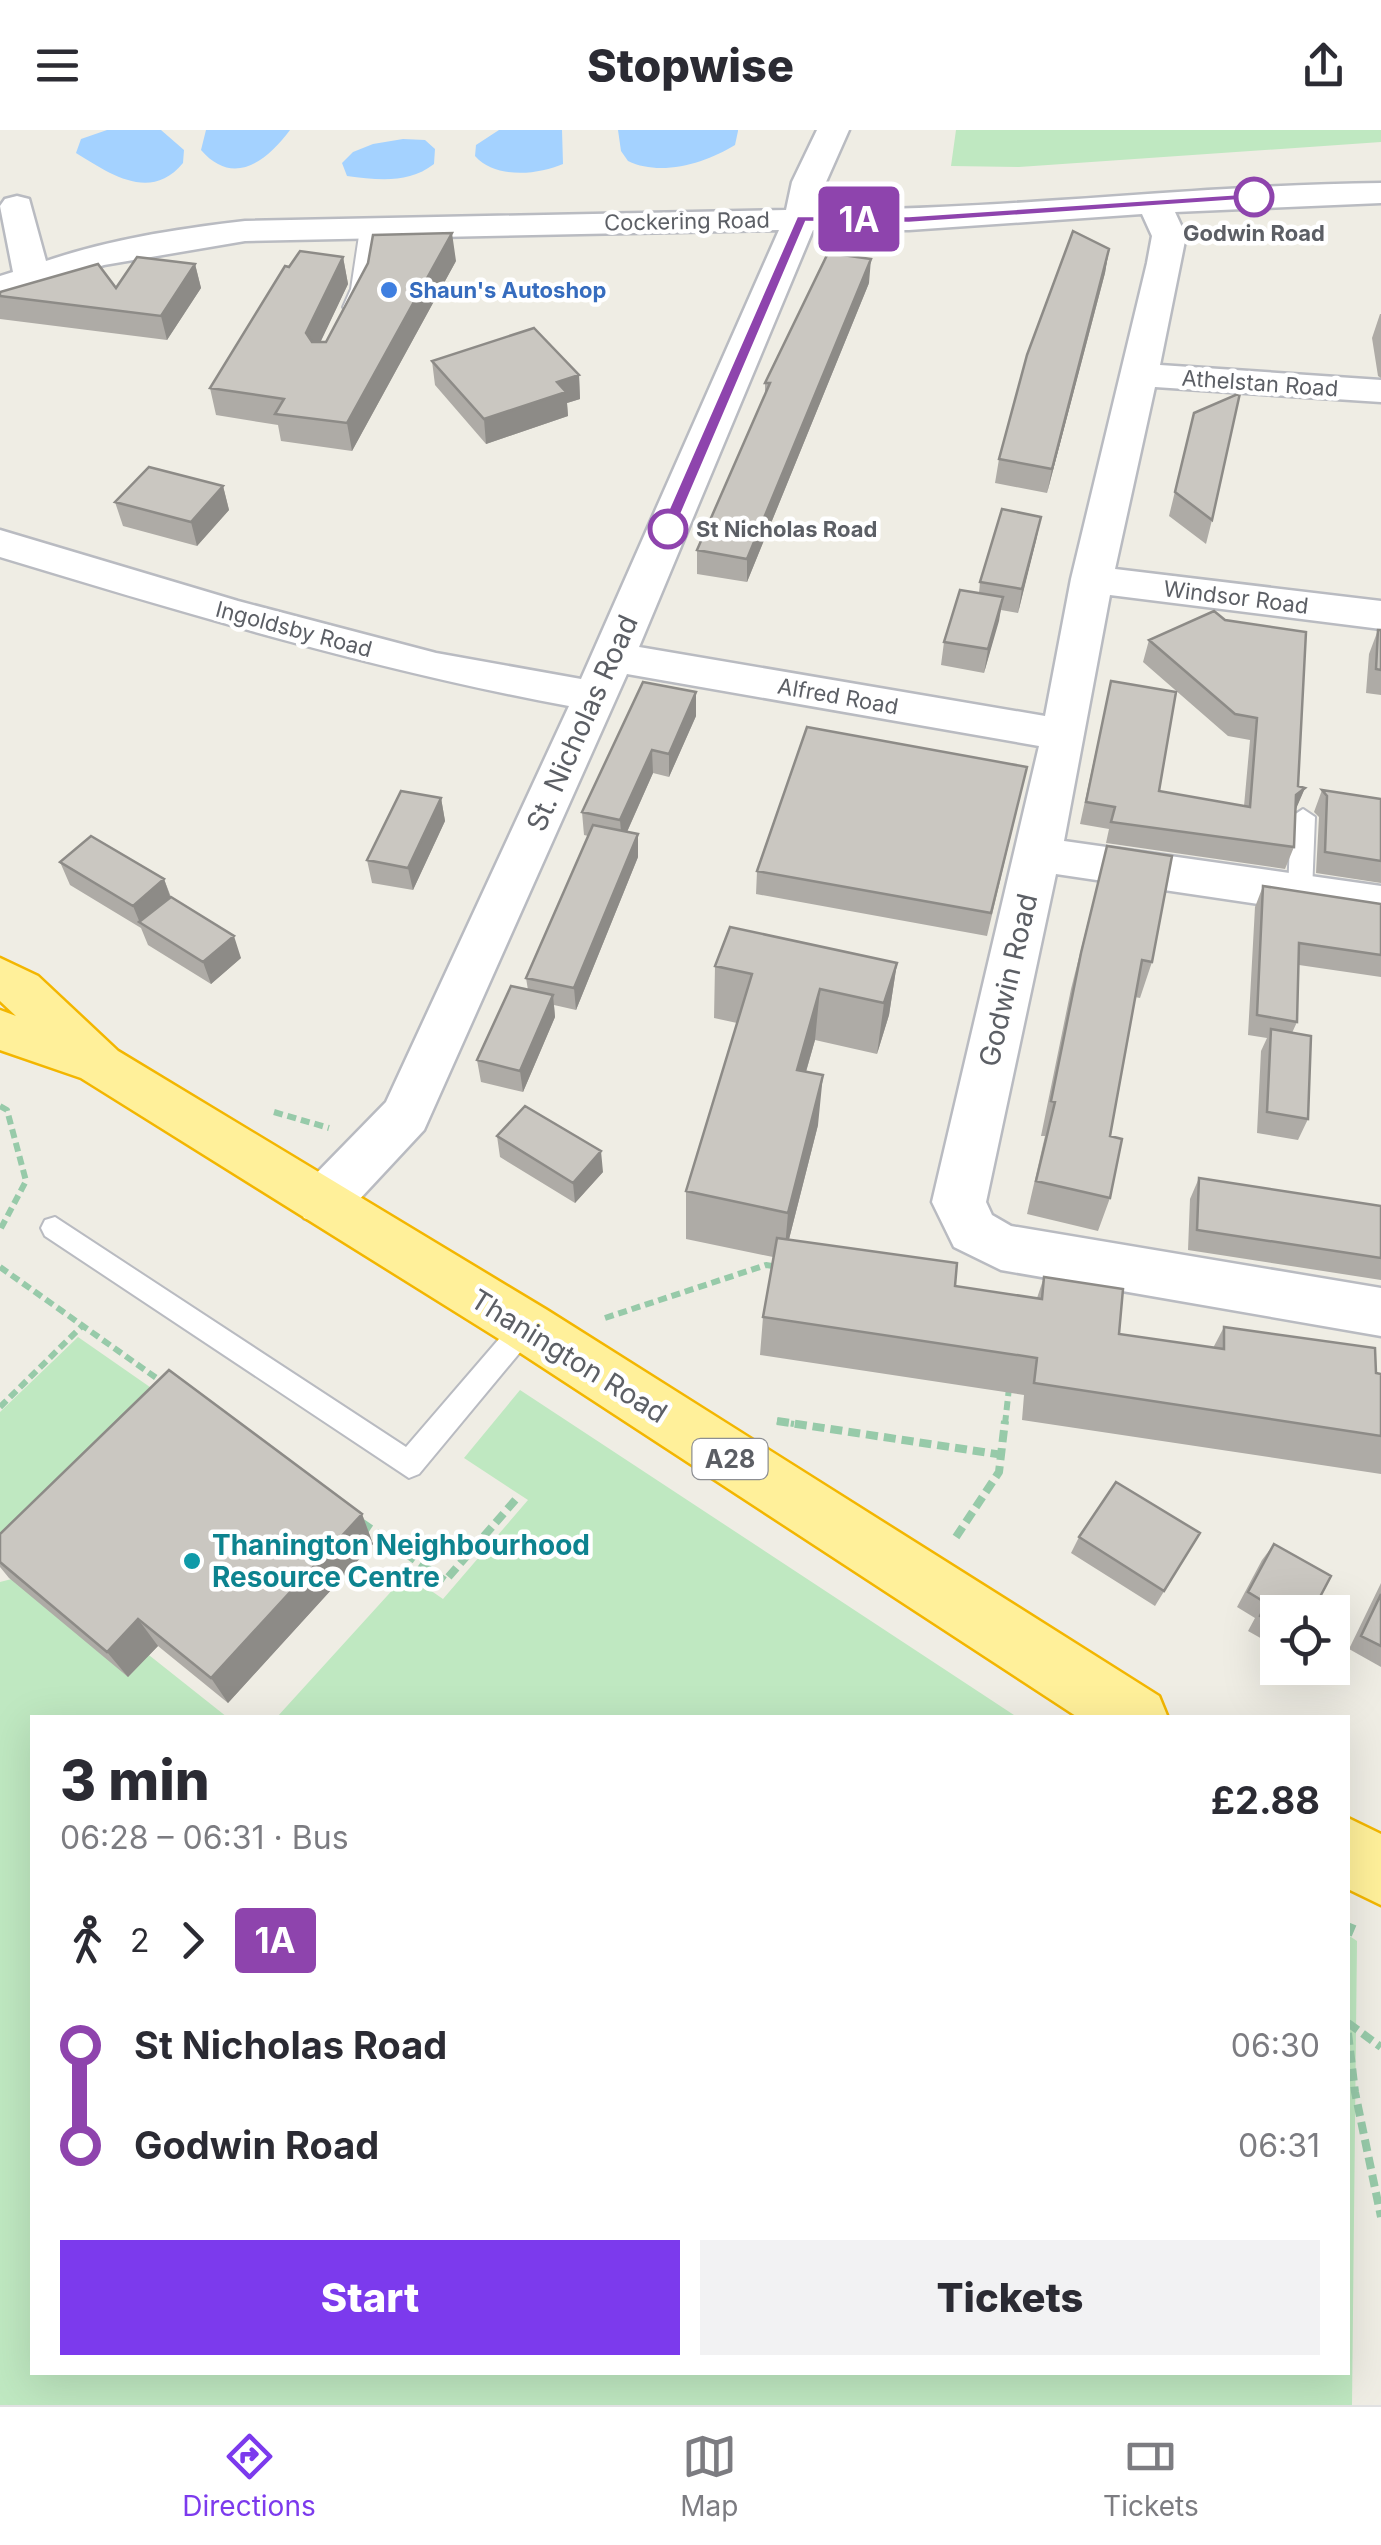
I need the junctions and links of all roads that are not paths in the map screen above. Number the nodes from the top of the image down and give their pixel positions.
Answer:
1 (834, 130) edge
2 (1381, 193) edge
3 (1152, 202) junction
4 (17, 206) dead end
5 (801, 218) junction
6 (369, 229) junction
7 (16, 282) edge
8 (347, 322) edge
9 (1139, 376) junction
10 (1381, 390) edge
11 (0, 543) edge
12 (1092, 579) junction
13 (1381, 615) edge
14 (612, 657) junction
15 (593, 696) junction
16 (1064, 735) junction
17 (1302, 817) edge
18 (1038, 854) junction
19 (1300, 892) junction
20 (1381, 904) edge
21 (0, 977) edge
22 (0, 1030) edge
23 (100, 1065) junction
24 (322, 1202) junction
25 (55, 1228) dead end
26 (1381, 1312) edge
27 (527, 1327) junction
28 (1131, 1715) edge
29 (1350, 1852) edge
30 (1381, 1872) edge

1 - 5 street, St. Nicholas Road
2 - 3 street, Cockering Road
3 - 5 street, Cockering Road
3 - 9 street, Godwin Road
4 - 7 street
5 - 6 street, Cockering Road
5 - 14 street, St. Nicholas Road
6 - 7 street, Cockering Road
6 - 8 lane
9 - 10 street, Athelstan Road
9 - 12 street, Godwin Road
11 - 15 street, Ingoldsby Road
12 - 13 street, Windsor Road
12 - 16 street, Godwin Road
14 - 15 street, St. Nicholas Road
14 - 16 street, Alfred Road
15 - 24 street, St. Nicholas Road
16 - 18 street, Godwin Road
17 - 19 lane
18 - 19 street
18 - 26 street, Godwin Road
19 - 20 street
21 - 23 highway, Thanington Road / A28
22 - 23 highway, Thanington Road / A28
23 - 24 highway, Thanington Road / A28
24 - 27 highway, Thanington Road / A28
25 - 27 lane
27 - 28 highway, Thanington Road / A28
29 - 30 highway

